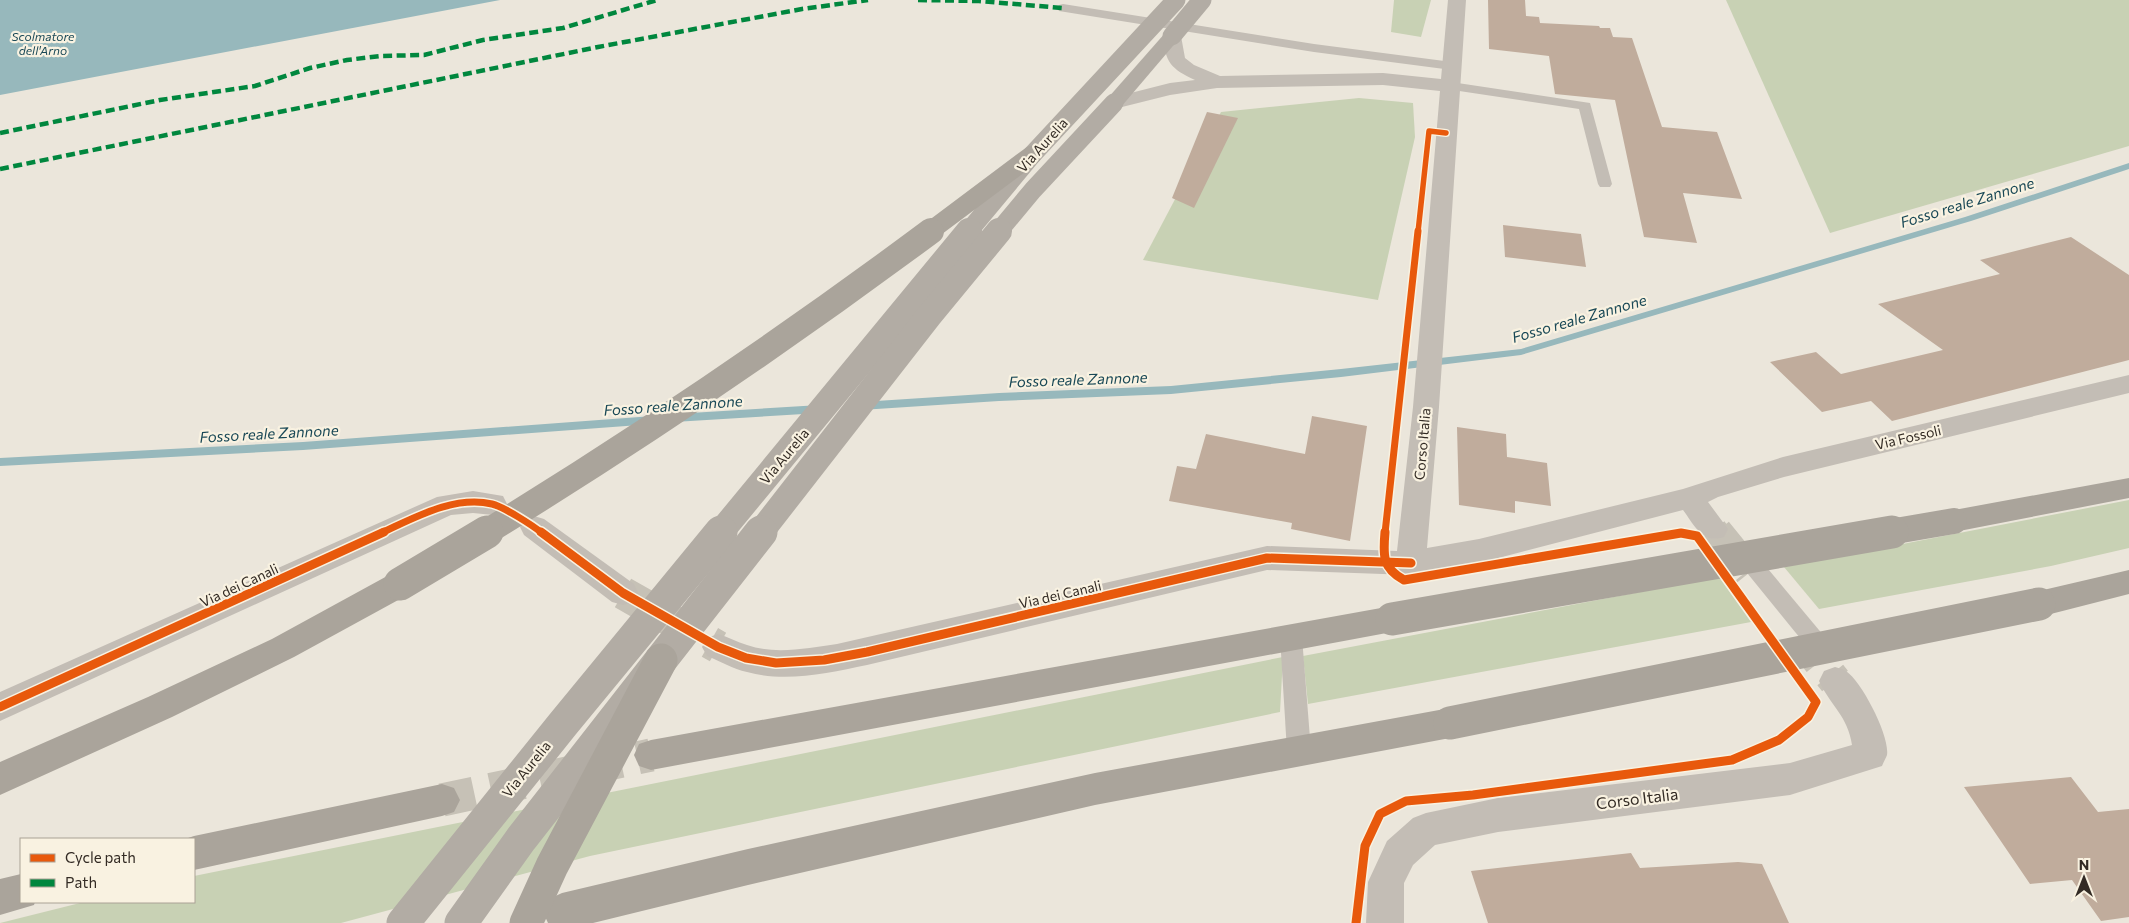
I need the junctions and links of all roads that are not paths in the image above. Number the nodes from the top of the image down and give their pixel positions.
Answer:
1 (1176, 0) edge
2 (1202, 0) edge
3 (1457, 0) edge
4 (1064, 8) dead end
5 (1172, 36) junction
6 (1452, 66) junction
7 (1217, 82) junction
8 (1451, 86) junction
9 (1114, 103) junction
10 (1032, 155) junction
11 (1605, 184) dead end
12 (2129, 384) edge
13 (2129, 488) edge
14 (1690, 498) junction
15 (493, 504) dead end
16 (534, 527) dead end
17 (1714, 529) tunnel mouth
18 (1746, 557) junction
19 (1411, 563) junction
20 (2129, 582) edge
21 (623, 594) tunnel mouth
22 (1291, 637) junction
23 (718, 646) tunnel mouth
24 (1821, 648) junction
25 (661, 660) junction
26 (1835, 681) tunnel mouth
27 (0, 707) edge
28 (1299, 751) junction
29 (652, 755) tunnel mouth
30 (0, 779) edge
31 (442, 800) tunnel mouth
32 (195, 853) edge
33 (20, 892) edge
34 (0, 897) edge
35 (562, 912) dead end
36 (403, 923) edge
37 (461, 923) edge
38 (526, 923) edge
39 (1385, 923) edge

1 - 10 main road, Via Aurelia, bridge
2 - 5 main road, Via Aurelia, bridge
3 - 6 street, Corso Italia
4 - 6 lane
5 - 7 street
5 - 9 main road, Via Aurelia
6 - 8 street, Corso Italia
7 - 8 street
7 - 9 street
8 - 11 lane
8 - 19 street, Corso Italia
9 - 25 main road, Via Aurelia, bridge
10 - 30 highway, bridge
10 - 36 main road, Via Aurelia, bridge
12 - 14 street, Via Fossoli
13 - 18 highway, bridge
14 - 17 street
14 - 19 street
15 - 27 street, Via dei Canali
16 - 21 street
18 - 22 highway, bridge
18 - 24 lane
19 - 23 street, Via dei Canali
20 - 24 highway, bridge
22 - 28 lane
22 - 29 highway
24 - 28 highway, bridge
25 - 37 main road, Via Aurelia, bridge
25 - 38 highway, bridge
26 - 39 street, Corso Italia
28 - 35 highway
31 - 32 highway
33 - 34 highway

